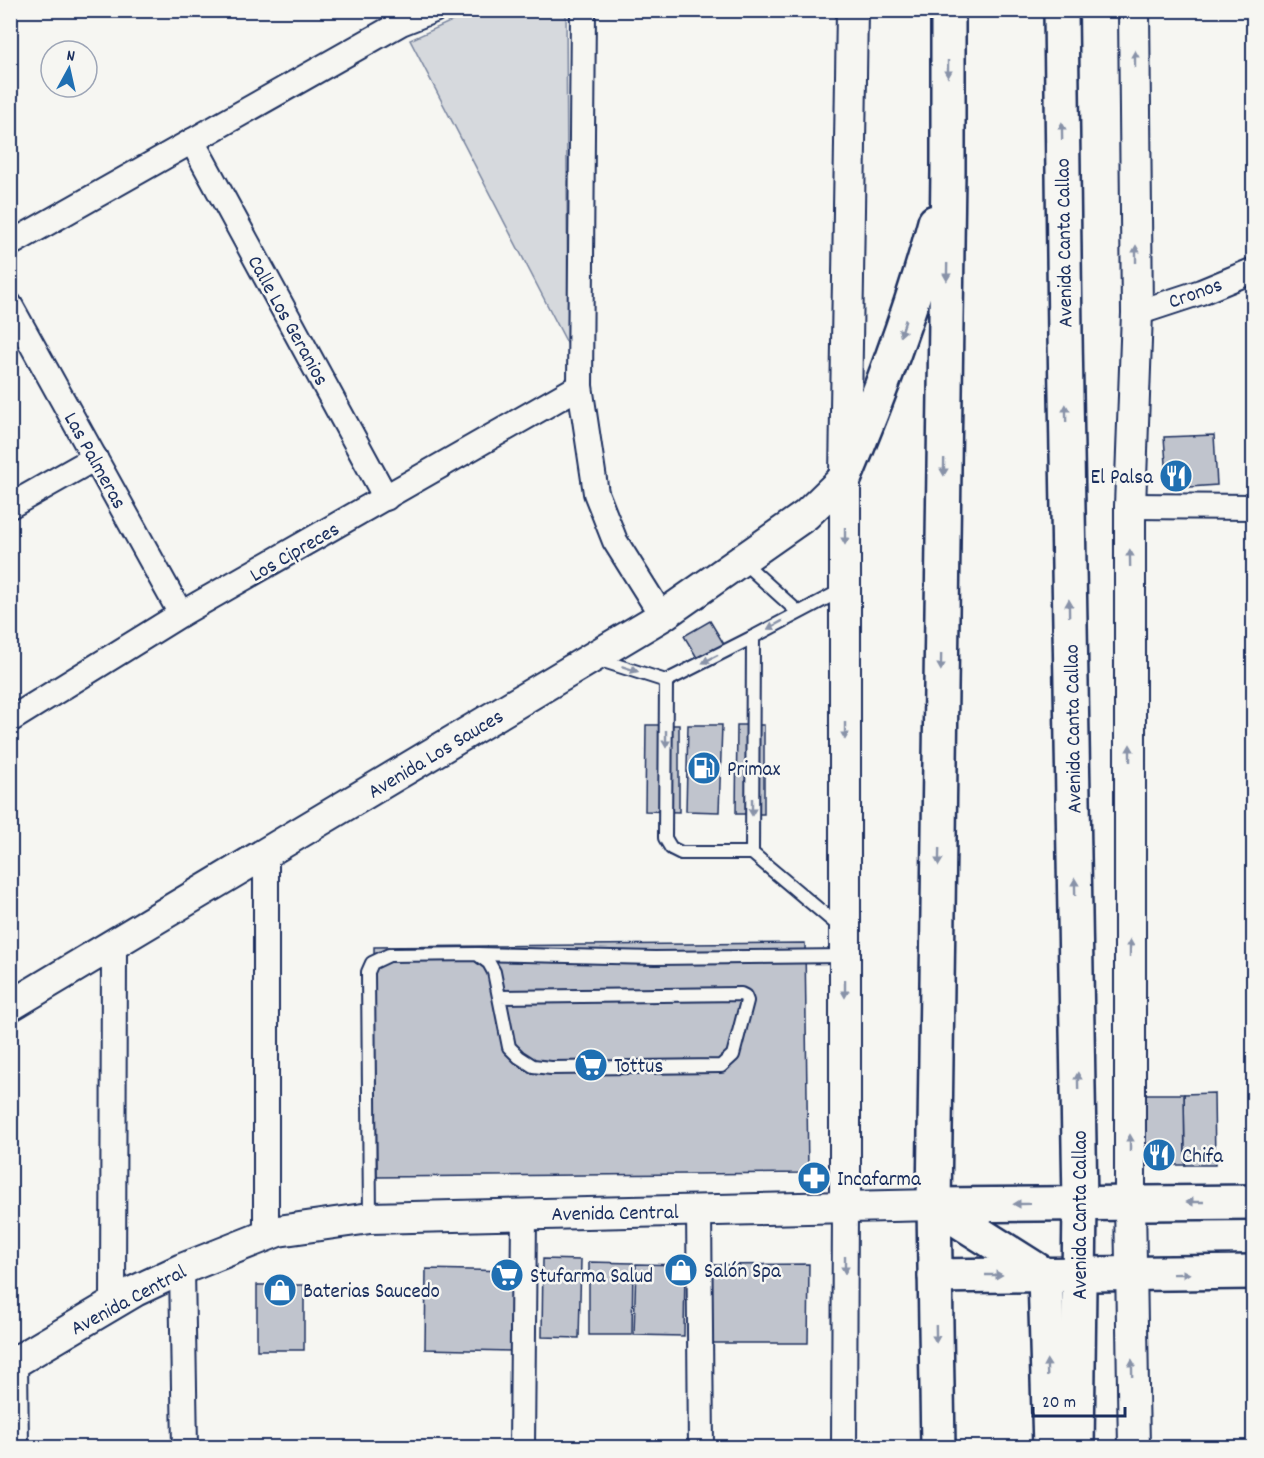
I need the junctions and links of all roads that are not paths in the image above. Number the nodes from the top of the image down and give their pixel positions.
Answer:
1 (434, 10) edge
2 (583, 10) edge
3 (852, 10) edge
4 (948, 10) edge
5 (1061, 10) edge
6 (1134, 10) edge
7 (192, 141) junction
8 (948, 171) junction
9 (10, 244) edge
10 (1254, 270) edge
11 (10, 305) edge
12 (1137, 312) junction
13 (580, 386) junction
14 (95, 458) junction
15 (845, 477) junction
16 (386, 498) junction
17 (10, 506) edge
18 (1130, 506) junction
19 (1254, 507) edge
20 (742, 561) junction
21 (845, 588) junction
22 (798, 612) junction
23 (181, 614) junction
24 (662, 616) junction
25 (753, 637) junction
26 (594, 657) junction
27 (666, 681) junction
28 (10, 720) edge
29 (266, 854) junction
30 (752, 854) junction
31 (845, 944) junction
32 (114, 945) junction
33 (477, 954) junction
34 (499, 997) junction
35 (10, 1006) edge
36 (1130, 1202) junction
37 (1254, 1202) edge
38 (1080, 1203) junction
39 (934, 1205) junction
40 (845, 1206) junction
41 (699, 1210) junction
42 (524, 1214) junction
43 (370, 1218) junction
44 (266, 1236) junction
45 (182, 1269) junction
46 (1254, 1272) edge
47 (1131, 1273) junction
48 (1045, 1275) junction
49 (1080, 1275) junction
50 (935, 1276) junction
51 (113, 1304) junction
52 (13, 1364) edge
53 (16, 1448) edge
54 (185, 1448) edge
55 (522, 1448) edge
56 (701, 1448) edge
57 (844, 1448) edge
58 (938, 1448) edge
59 (1050, 1448) edge
60 (1077, 1448) edge
61 (1134, 1448) edge

1 - 7 street
2 - 13 street
3 - 15 street
4 -> 8 main road
38 -> 5 main road, Avenida Canta Callao
12 -> 6 street
7 - 9 street
7 - 16 street, Calle Los Geranios
8 -> 15 main road
8 -> 39 main road
10 - 12 street, Cronos
11 - 14 street, Las Palmeras
12 - 18 street
13 - 16 street, Los Cipreces
13 - 24 street
14 - 17 street
14 - 23 street, Las Palmeras
15 - 20 street, Avenida Los Sauces
15 -> 21 street
16 - 23 street, Los Cipreces
18 - 19 street
36 -> 18 street
20 - 22 lane
20 - 24 street, Avenida Los Sauces
21 - 22 lane
21 -> 31 street
22 -> 25 lane
23 - 28 street, Los Cipreces
24 - 26 street, Avenida Los Sauces
25 -> 27 lane
25 -> 30 lane
26 -> 27 lane
26 - 29 street, Avenida Los Sauces
27 -> 30 lane
29 - 32 street, Avenida Los Sauces
29 - 44 street
30 - 31 lane
31 - 33 lane
31 -> 40 street
32 - 35 street, Avenida Los Sauces
32 - 51 street
33 - 34 lane
33 - 43 lane
34 - 34 lane
37 -> 36 main road, Avenida Central
36 - 38 main road, Avenida Central
36 - 47 street
38 -> 39 main road, Avenida Central
38 - 49 main road, Avenida Canta Callao
39 - 40 street, Avenida Central
39 - 48 main road
39 - 50 main road
40 - 41 street, Avenida Central
40 -> 57 street
41 - 42 street, Avenida Central
41 - 56 street
42 - 43 street, Avenida Central
42 - 55 street
43 - 44 street, Avenida Central
44 - 45 street, Avenida Central
45 - 51 street, Avenida Central
45 - 54 street
47 -> 46 main road
47 - 49 main road
61 -> 47 street
48 - 49 main road
50 -> 48 main road
59 -> 48 main road
49 - 60 main road, Avenida Canta Callao
50 -> 58 main road
51 - 52 street, Avenida Central
52 - 53 street

